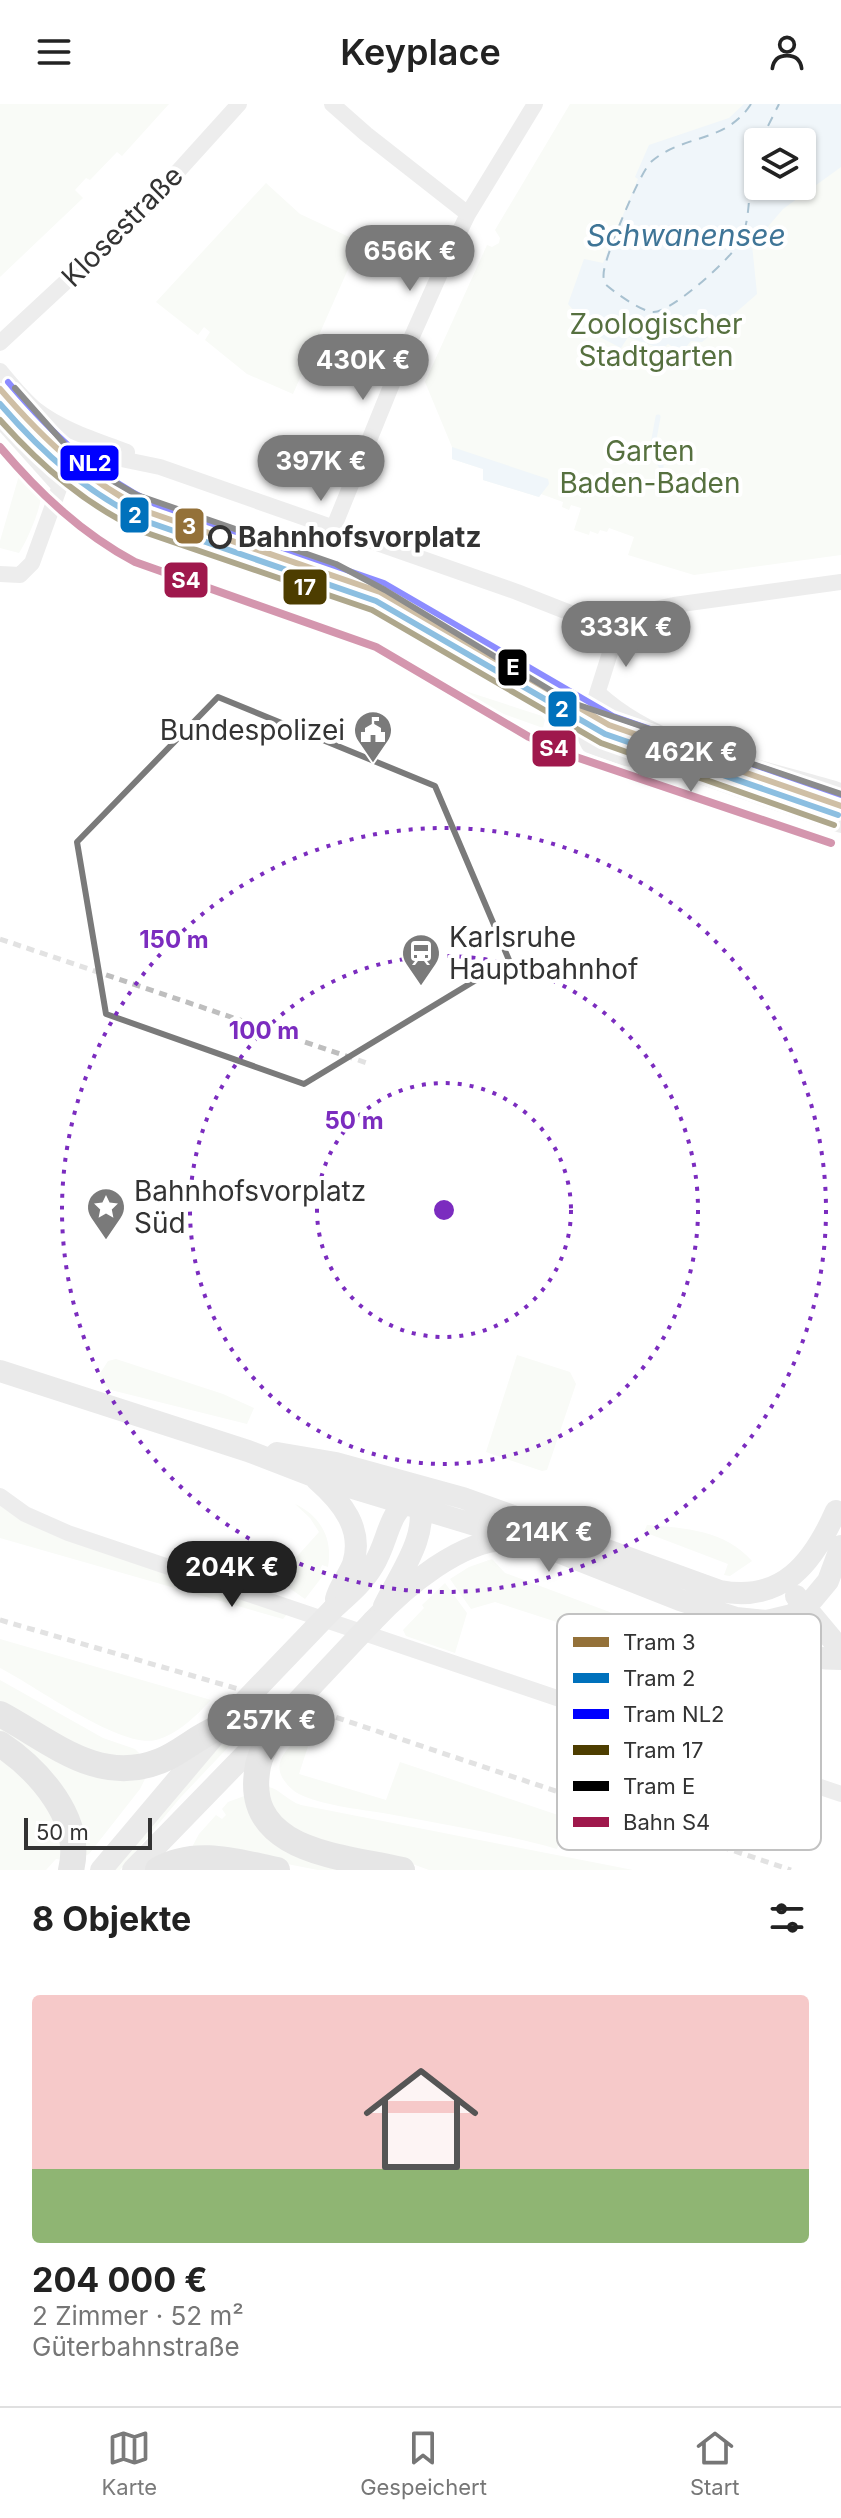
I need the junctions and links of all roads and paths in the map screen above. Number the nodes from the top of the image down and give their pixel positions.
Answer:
1 (239, 104) edge
2 (332, 104) edge
3 (535, 104) edge
4 (468, 214) junction
5 (0, 343) edge
6 (0, 371) edge
7 (0, 420) edge
8 (149, 464) junction
9 (59, 486) junction
10 (333, 529) junction
11 (0, 574) edge
12 (841, 582) edge
13 (616, 634) junction
14 (598, 693) junction
15 (841, 791) edge
16 (841, 825) edge
17 (0, 1371) edge
18 (248, 1451) junction
19 (313, 1476) junction
20 (0, 1496) edge
21 (410, 1496) junction
22 (836, 1511) dead end
23 (526, 1541) junction
24 (841, 1546) edge
25 (786, 1582) junction
26 (805, 1607) junction
27 (334, 1608) junction
28 (724, 1614) edge
29 (794, 1614) edge
30 (811, 1614) edge
31 (376, 1618) junction
32 (821, 1626) edge
33 (841, 1650) edge
34 (557, 1698) edge
35 (0, 1714) edge
36 (279, 1721) junction
37 (219, 1728) junction
38 (0, 1744) edge
39 (821, 1787) edge
40 (841, 1794) edge
41 (71, 1870) edge
42 (101, 1870) edge
43 (133, 1870) edge
44 (158, 1870) edge
45 (277, 1870) edge
46 (402, 1870) edge

1 - 5 street, Klosestraße
2 - 4 street
3 - 4 street
4 - 10 street
6 - 8 street
7 - 9 street
8 - 9 street
8 - 10 street
9 - 11 street
10 - 13 street
12 - 13 street
13 - 14 street
14 - 15 street
14 - 16 street
17 - 18 main road
18 - 19 main road
18 - 21 main road
19 - 21 main road
19 - 27 main road
20 - 34 street
21 - 23 main road
21 - 25 main road
21 - 27 main road
21 - 31 main road
22 - 25 main road
23 - 28 main road
23 - 31 main road
24 - 26 main road
25 - 26 main road
26 - 29 main road
26 - 30 main road
27 - 37 main road, bridge
31 - 36 main road, bridge
32 - 33 main road
35 - 37 highway
36 - 43 main road
36 - 46 highway
37 - 42 main road
38 - 41 highway
39 - 40 street
44 - 45 highway

